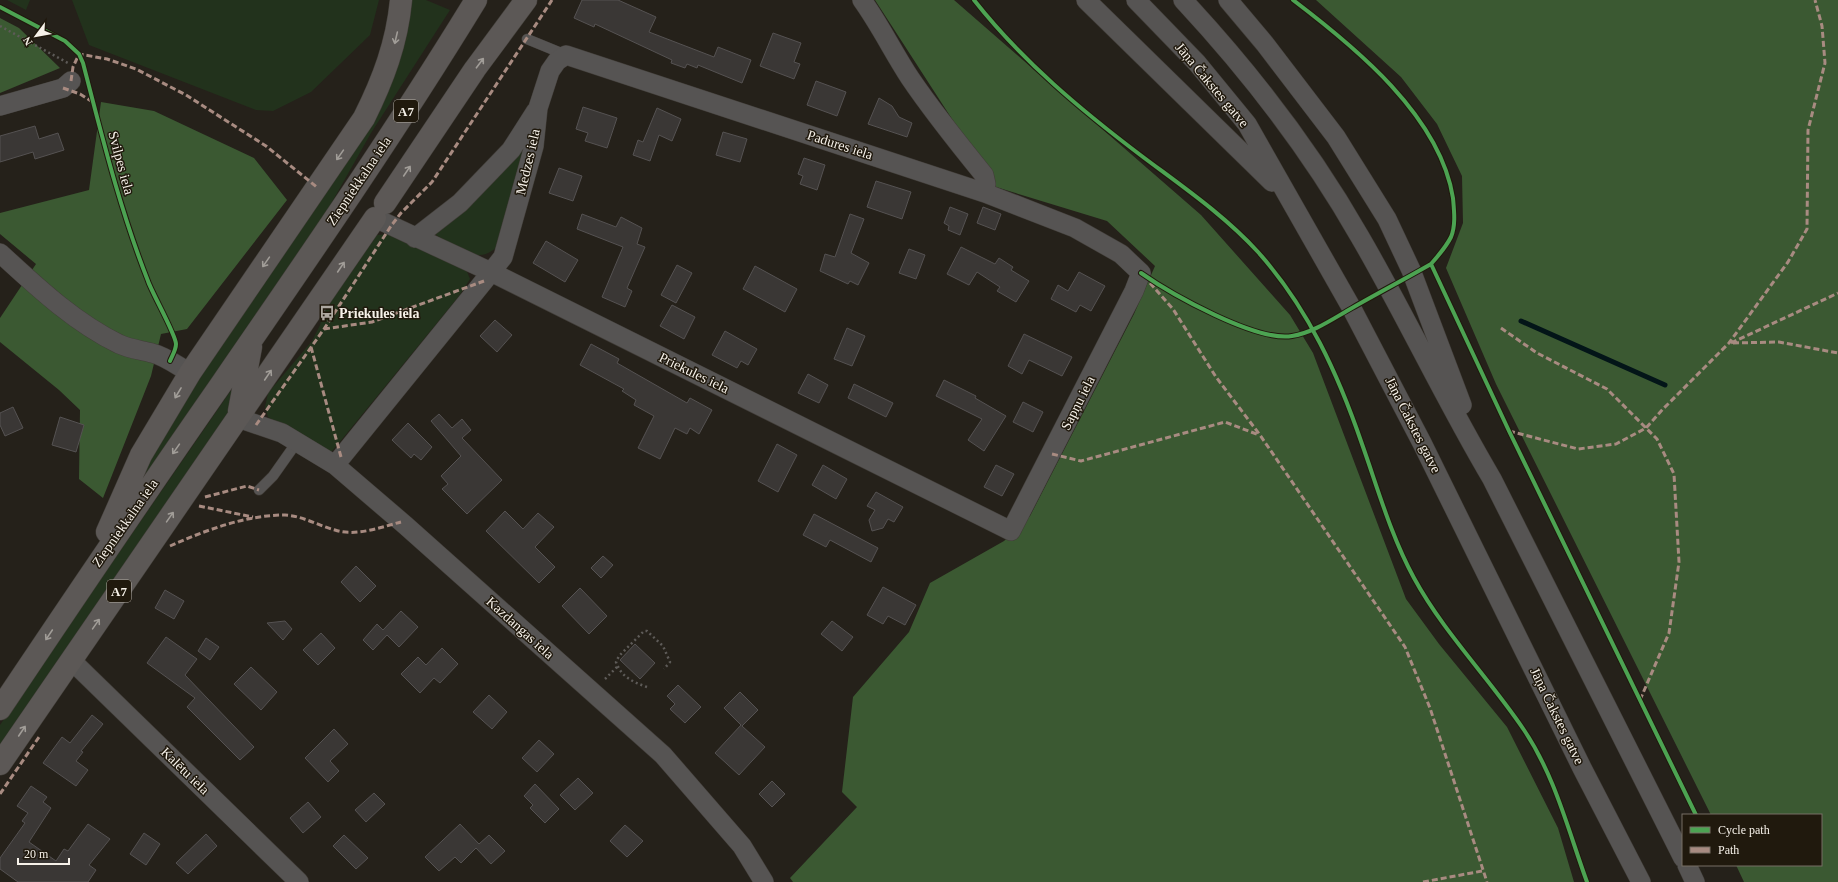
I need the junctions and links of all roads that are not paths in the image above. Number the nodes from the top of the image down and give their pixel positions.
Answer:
1 (402, 0) edge
2 (476, 0) edge
3 (526, 0) edge
4 (862, 0) edge
5 (1086, 0) edge
6 (1136, 0) edge
7 (1183, 0) edge
8 (1228, 0) edge
9 (527, 40) dead end
10 (566, 55) junction
11 (71, 73) road end
12 (0, 106) edge
13 (538, 108) junction
14 (985, 193) junction
15 (1287, 197) junction
16 (380, 210) junction
17 (415, 238) junction
18 (0, 253) edge
19 (491, 272) junction
20 (1141, 273) joint
21 (252, 339) junction
22 (190, 373) junction
23 (238, 418) junction
24 (297, 442) junction
25 (335, 465) junction
26 (1492, 479) junction
27 (258, 490) dead end
28 (1011, 531) joint
29 (86, 579) junction
30 (72, 660) junction
31 (0, 709) edge
32 (0, 764) edge
33 (1682, 856) edge
34 (1687, 866) edge
35 (293, 879) edge
36 (764, 882) edge
37 (1642, 882) edge
38 (1695, 882) edge

1 -> 22 highway
2 - 21 highway, Ziepniekkalna iela / A7
16 -> 3 highway, Ziepniekkalna iela / A7
4 - 14 street
5 - 15 street
6 - 15 street, Jāņa Čakstes gatve
7 - 26 street
8 - 26 street
9 - 10 lane, Padures iela
10 - 13 street, Medzes iela
10 - 14 street, Padures iela
11 - 12 street
13 - 17 street
13 - 19 street, Medzes iela
14 - 20 street, Padures iela
15 - 37 street, Jāņa Čakstes gatve
16 - 17 street, Priekules iela
23 -> 16 highway, Ziepniekkalna iela / A7
17 - 19 street, Priekules iela
18 - 22 street
19 - 25 street, Medzes iela
19 - 28 street, Priekules iela
20 - 28 street, Sapņu iela
21 - 23 highway, Ziepniekkalna iela / A7
21 -> 29 highway, Ziepniekkalna iela / A7
22 -> 29 highway
23 - 24 street, Kazdangas iela
30 -> 23 highway, Ziepniekkalna iela / A7
24 - 25 street, Kazdangas iela
24 - 27 lane
25 - 36 street, Kazdangas iela
26 - 33 street
29 -> 31 highway, Ziepniekkalna iela / A7
32 -> 30 highway, Ziepniekkalna iela / A7
30 - 35 street, Kalētu iela
34 - 38 street

